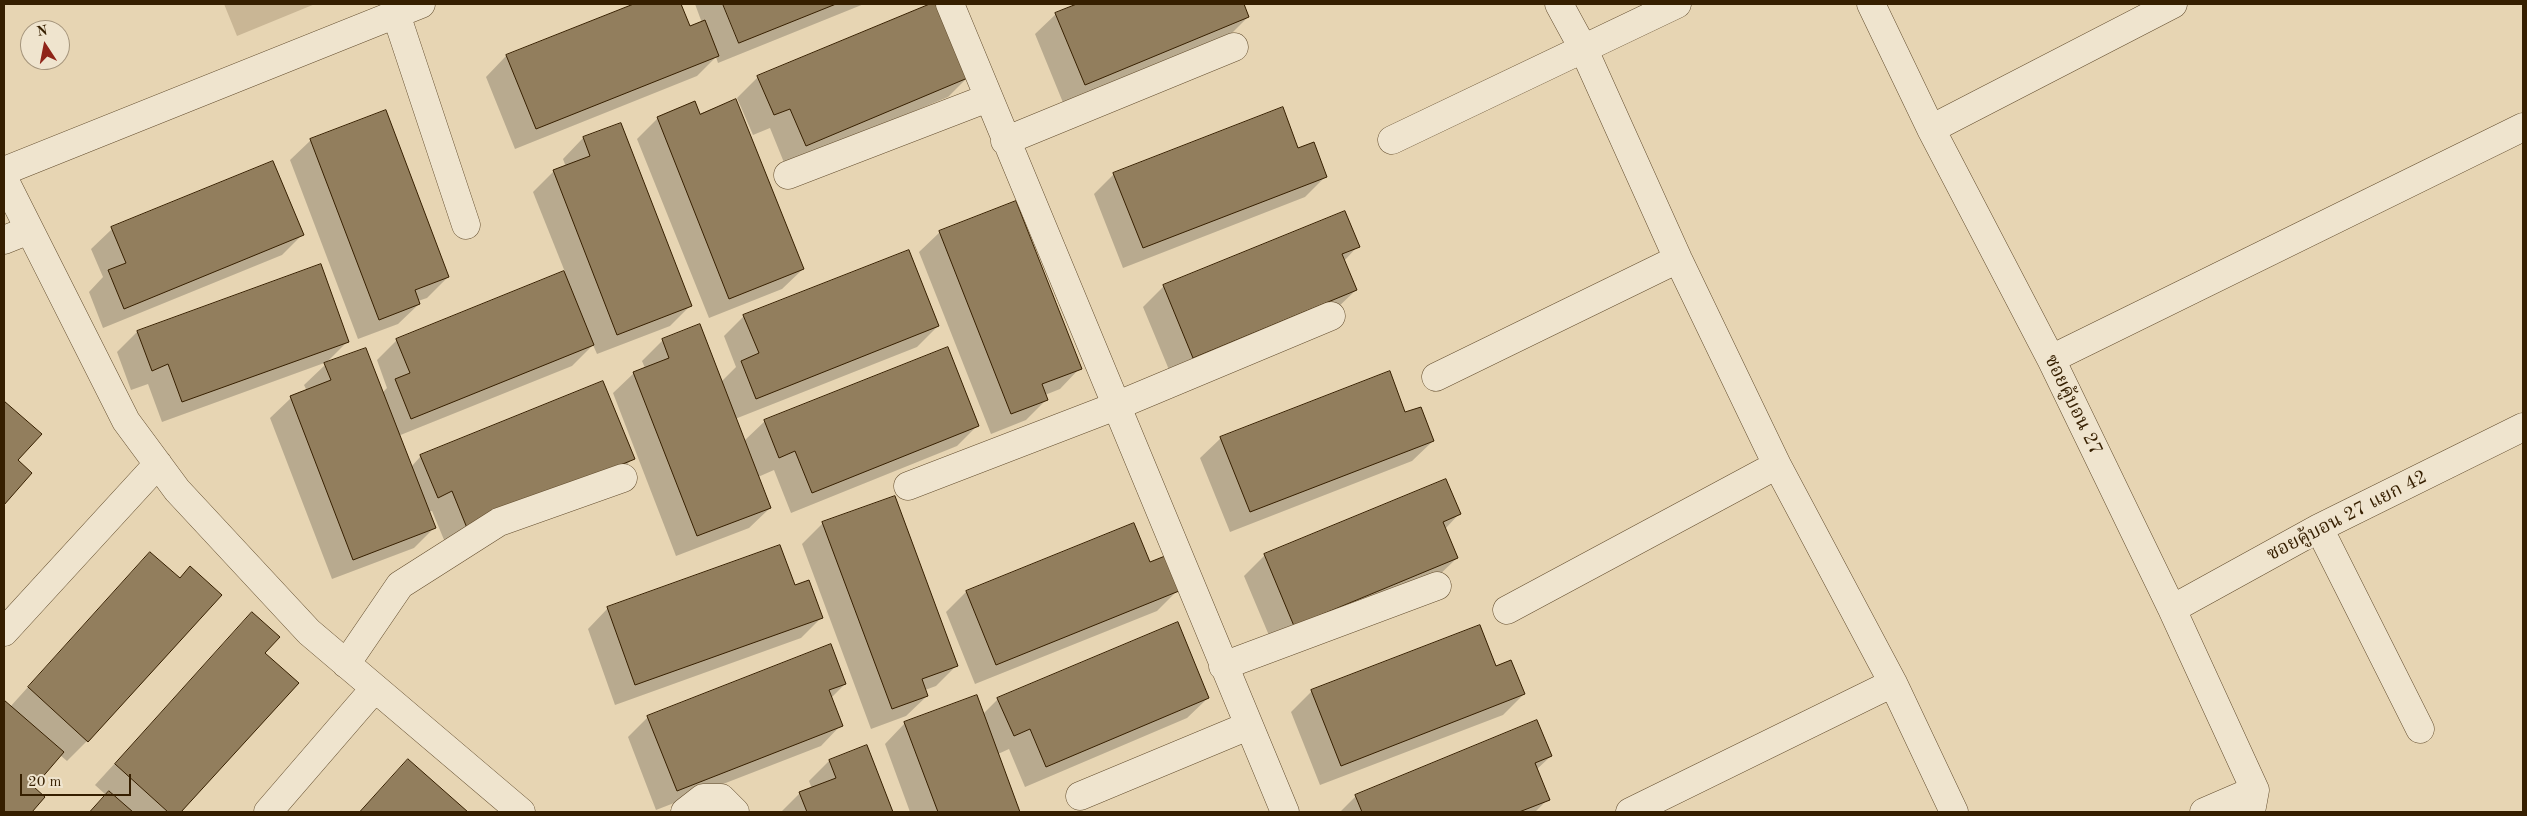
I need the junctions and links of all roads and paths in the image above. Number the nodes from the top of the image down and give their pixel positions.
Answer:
1 (421, 4) edge
2 (950, 4) edge
3 (1559, 4) edge
4 (1677, 4) edge
5 (1870, 4) edge
6 (2173, 4) edge
7 (396, 14) junction
8 (1234, 47) dead end
9 (1584, 50) junction
10 (988, 98) junction
11 (2523, 127) edge
12 (1931, 129) junction
13 (1392, 140) dead end
14 (1005, 141) junction
15 (4, 171) edge
16 (788, 174) dead end
17 (4, 179) edge
18 (466, 225) dead end
19 (29, 230) junction
20 (4, 240) edge
21 (1678, 259) junction
22 (1331, 316) dead end
23 (2051, 359) junction
24 (1436, 377) dead end
25 (1116, 406) junction
26 (2523, 427) edge
27 (158, 464) junction
28 (1777, 465) junction
29 (623, 478) dead end
30 (908, 486) dead end
31 (2319, 528) junction
32 (1437, 586) dead end
33 (2172, 609) junction
34 (1507, 610) dead end
35 (4, 632) edge
36 (346, 664) junction
37 (1223, 666) junction
38 (1893, 683) junction
39 (375, 688) junction
40 (1248, 726) junction
41 (2420, 729) dead end
42 (1080, 796) dead end
43 (2253, 801) edge
44 (268, 812) edge
45 (521, 812) edge
46 (685, 812) edge
47 (735, 812) edge
48 (1285, 812) edge
49 (1630, 812) edge
50 (1954, 812) edge
51 (2204, 812) edge

1 - 7 street
2 - 10 street
3 - 9 street
4 - 9 street
5 - 12 street, ซอยคู้บอน 27
6 - 12 street
7 - 15 street
7 - 18 street
8 - 14 street
9 - 13 street
9 - 21 street
10 - 14 street
10 - 16 street
11 - 23 street
12 - 23 street, ซอยคู้บอน 27
14 - 25 street
17 - 19 street
19 - 20 street
19 - 27 street
21 - 24 street
21 - 28 street
22 - 25 street
23 - 33 street, ซอยคู้บอน 27
25 - 30 street
25 - 37 street
26 - 31 street, ซอยคู้บอน 27 แยก 42
27 - 35 street
27 - 36 street
28 - 34 street
28 - 38 street
29 - 36 street
31 - 33 street, ซอยคู้บอน 27 แยก 42
31 - 41 street
32 - 37 street
33 - 43 street, ซอยคู้บอน 27
36 - 39 street
37 - 40 street
38 - 49 street
38 - 50 street
39 - 44 street
39 - 45 street
40 - 42 street
40 - 48 street
43 - 51 street
46 - 47 street

